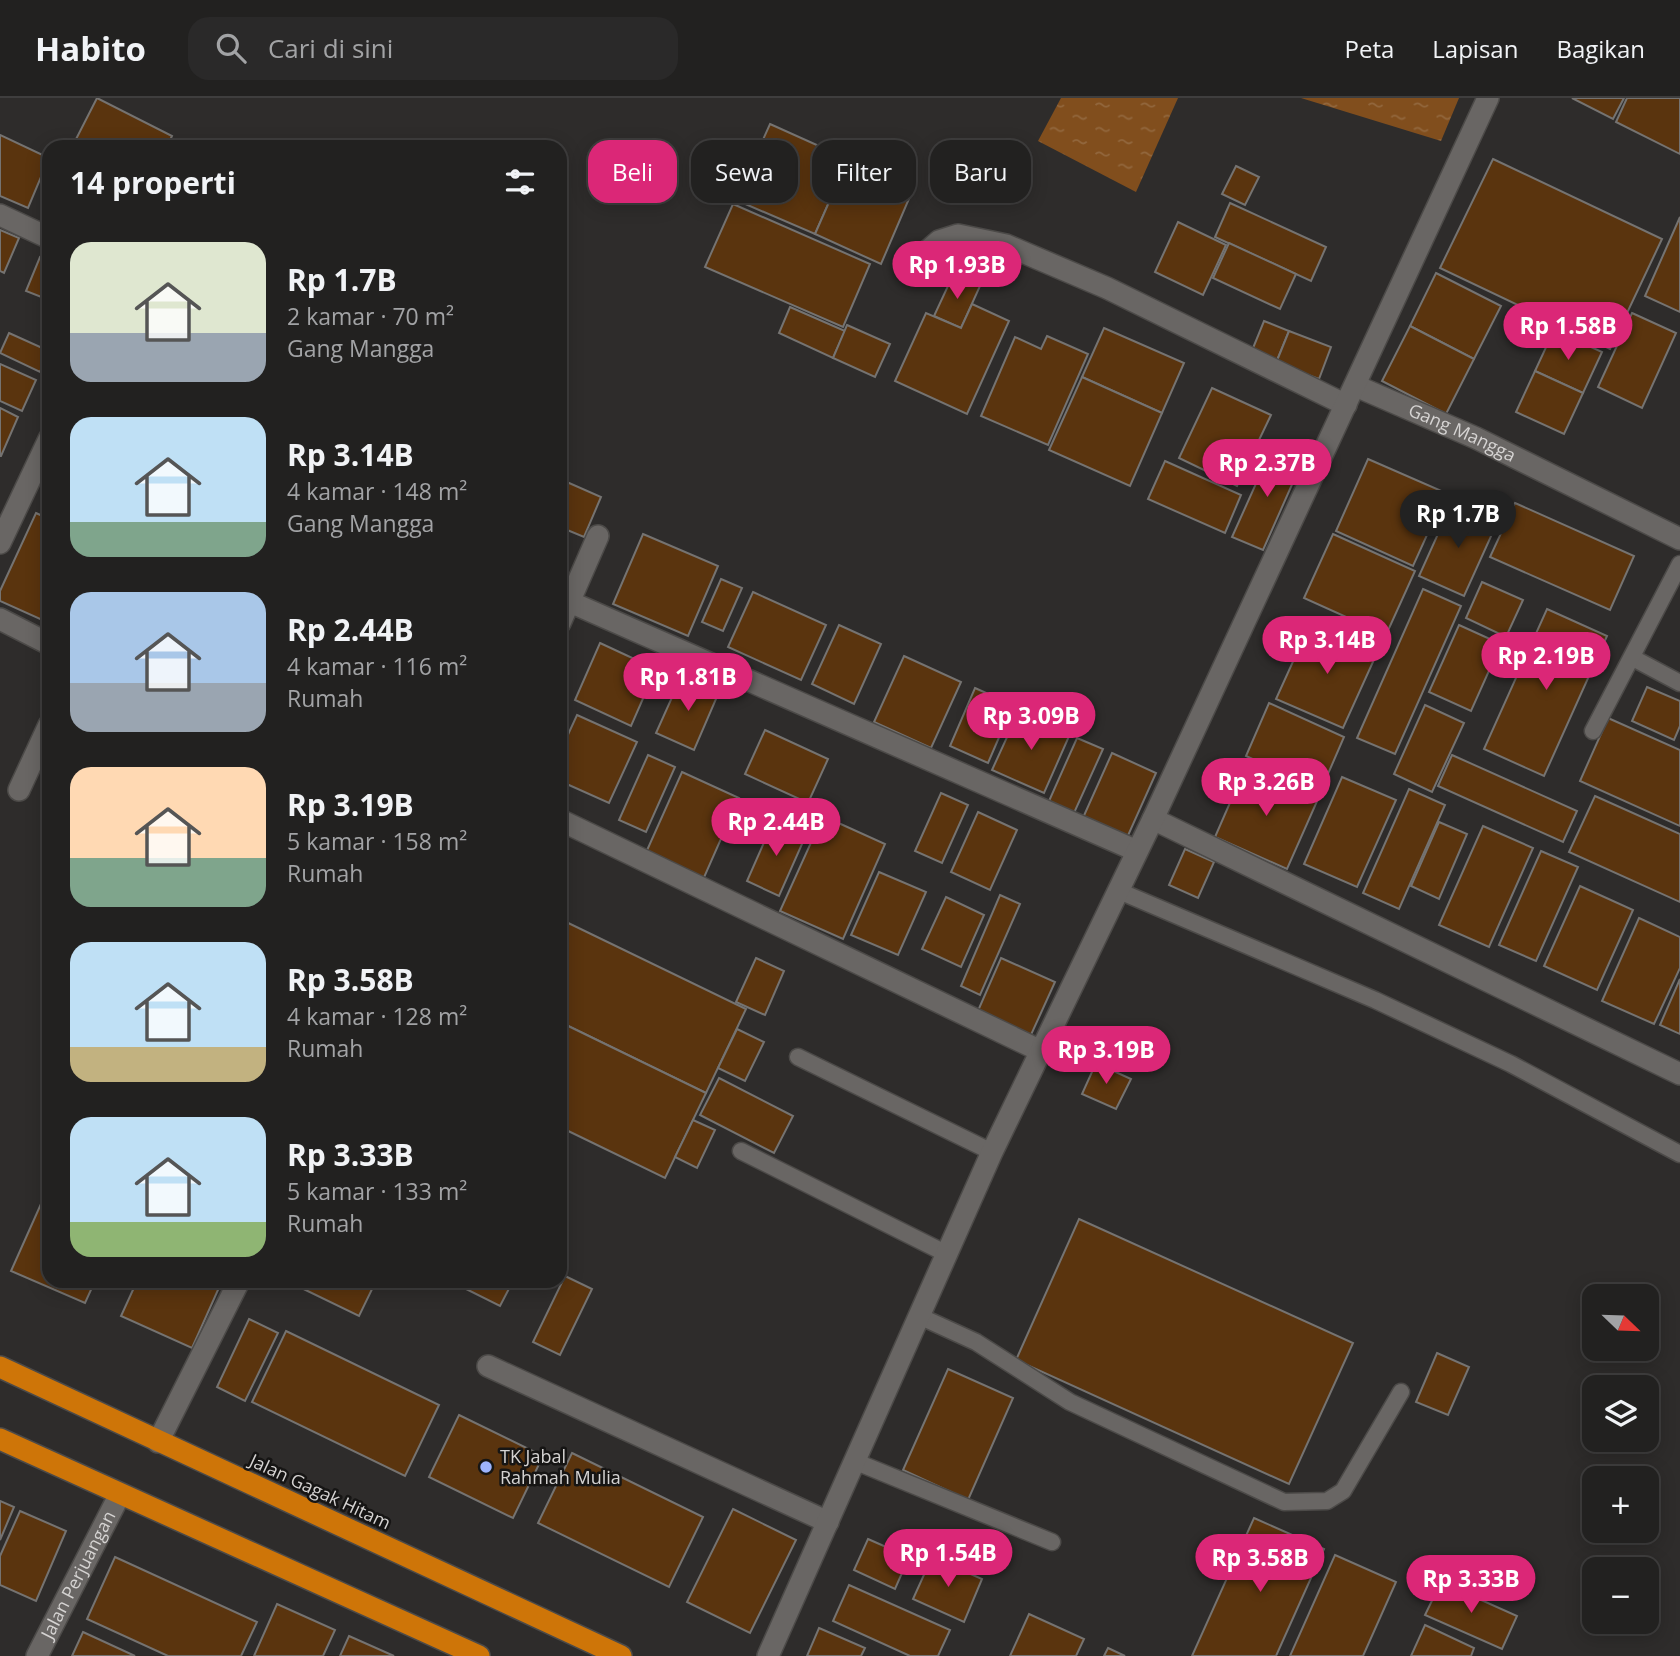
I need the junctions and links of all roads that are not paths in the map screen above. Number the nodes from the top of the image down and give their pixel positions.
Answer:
1 (1488, 98) edge
2 (0, 215) edge
3 (42, 235) edge
4 (910, 266) dead end
5 (1356, 386) junction
6 (1346, 405) junction
7 (42, 454) edge
8 (598, 536) dead end
9 (1680, 539) edge
10 (0, 543) edge
11 (1680, 564) edge
12 (570, 602) junction
13 (567, 608) edge
14 (0, 619) edge
15 (42, 640) edge
16 (1633, 658) junction
17 (1680, 683) edge
18 (1592, 731) dead end
19 (42, 740) edge
20 (19, 790) dead end
21 (1153, 819) junction
22 (567, 823) edge
23 (1137, 851) junction
24 (1119, 891) junction
25 (1043, 1052) junction
26 (797, 1057) dead end
27 (1680, 1074) edge
28 (741, 1151) dead end
29 (992, 1152) junction
30 (1680, 1154) edge
31 (945, 1254) junction
32 (235, 1288) edge
33 (919, 1316) junction
34 (488, 1366) dead end
35 (0, 1367) edge
36 (1401, 1392) dead end
37 (0, 1439) edge
38 (158, 1442) junction
39 (854, 1461) junction
40 (120, 1494) junction
41 (828, 1522) junction
42 (1052, 1542) dead end
43 (37, 1656) edge
44 (479, 1656) edge
45 (621, 1656) edge
46 (768, 1656) edge

1 - 5 street
2 - 3 street
4 - 6 street
5 - 6 street
5 - 9 street, Gang Mangga
6 - 21 street
7 - 10 street
8 - 12 street
11 - 16 lane
12 - 13 street
12 - 23 street
14 - 15 street
16 - 17 lane
16 - 18 lane
19 - 20 street
21 - 23 street
21 - 27 street
22 - 25 street
23 - 24 street
24 - 25 street
24 - 30 lane
25 - 29 street
26 - 29 lane
28 - 31 lane
29 - 31 street
31 - 33 street
32 - 38 street
33 - 36 lane
33 - 39 street
34 - 41 street
35 - 38 highway, Jalan Gagak Hitam
37 - 40 highway
38 - 45 highway, Jalan Gagak Hitam
39 - 41 street
39 - 42 lane
40 - 43 street, Jalan Perjuangan
40 - 44 highway
41 - 46 street

